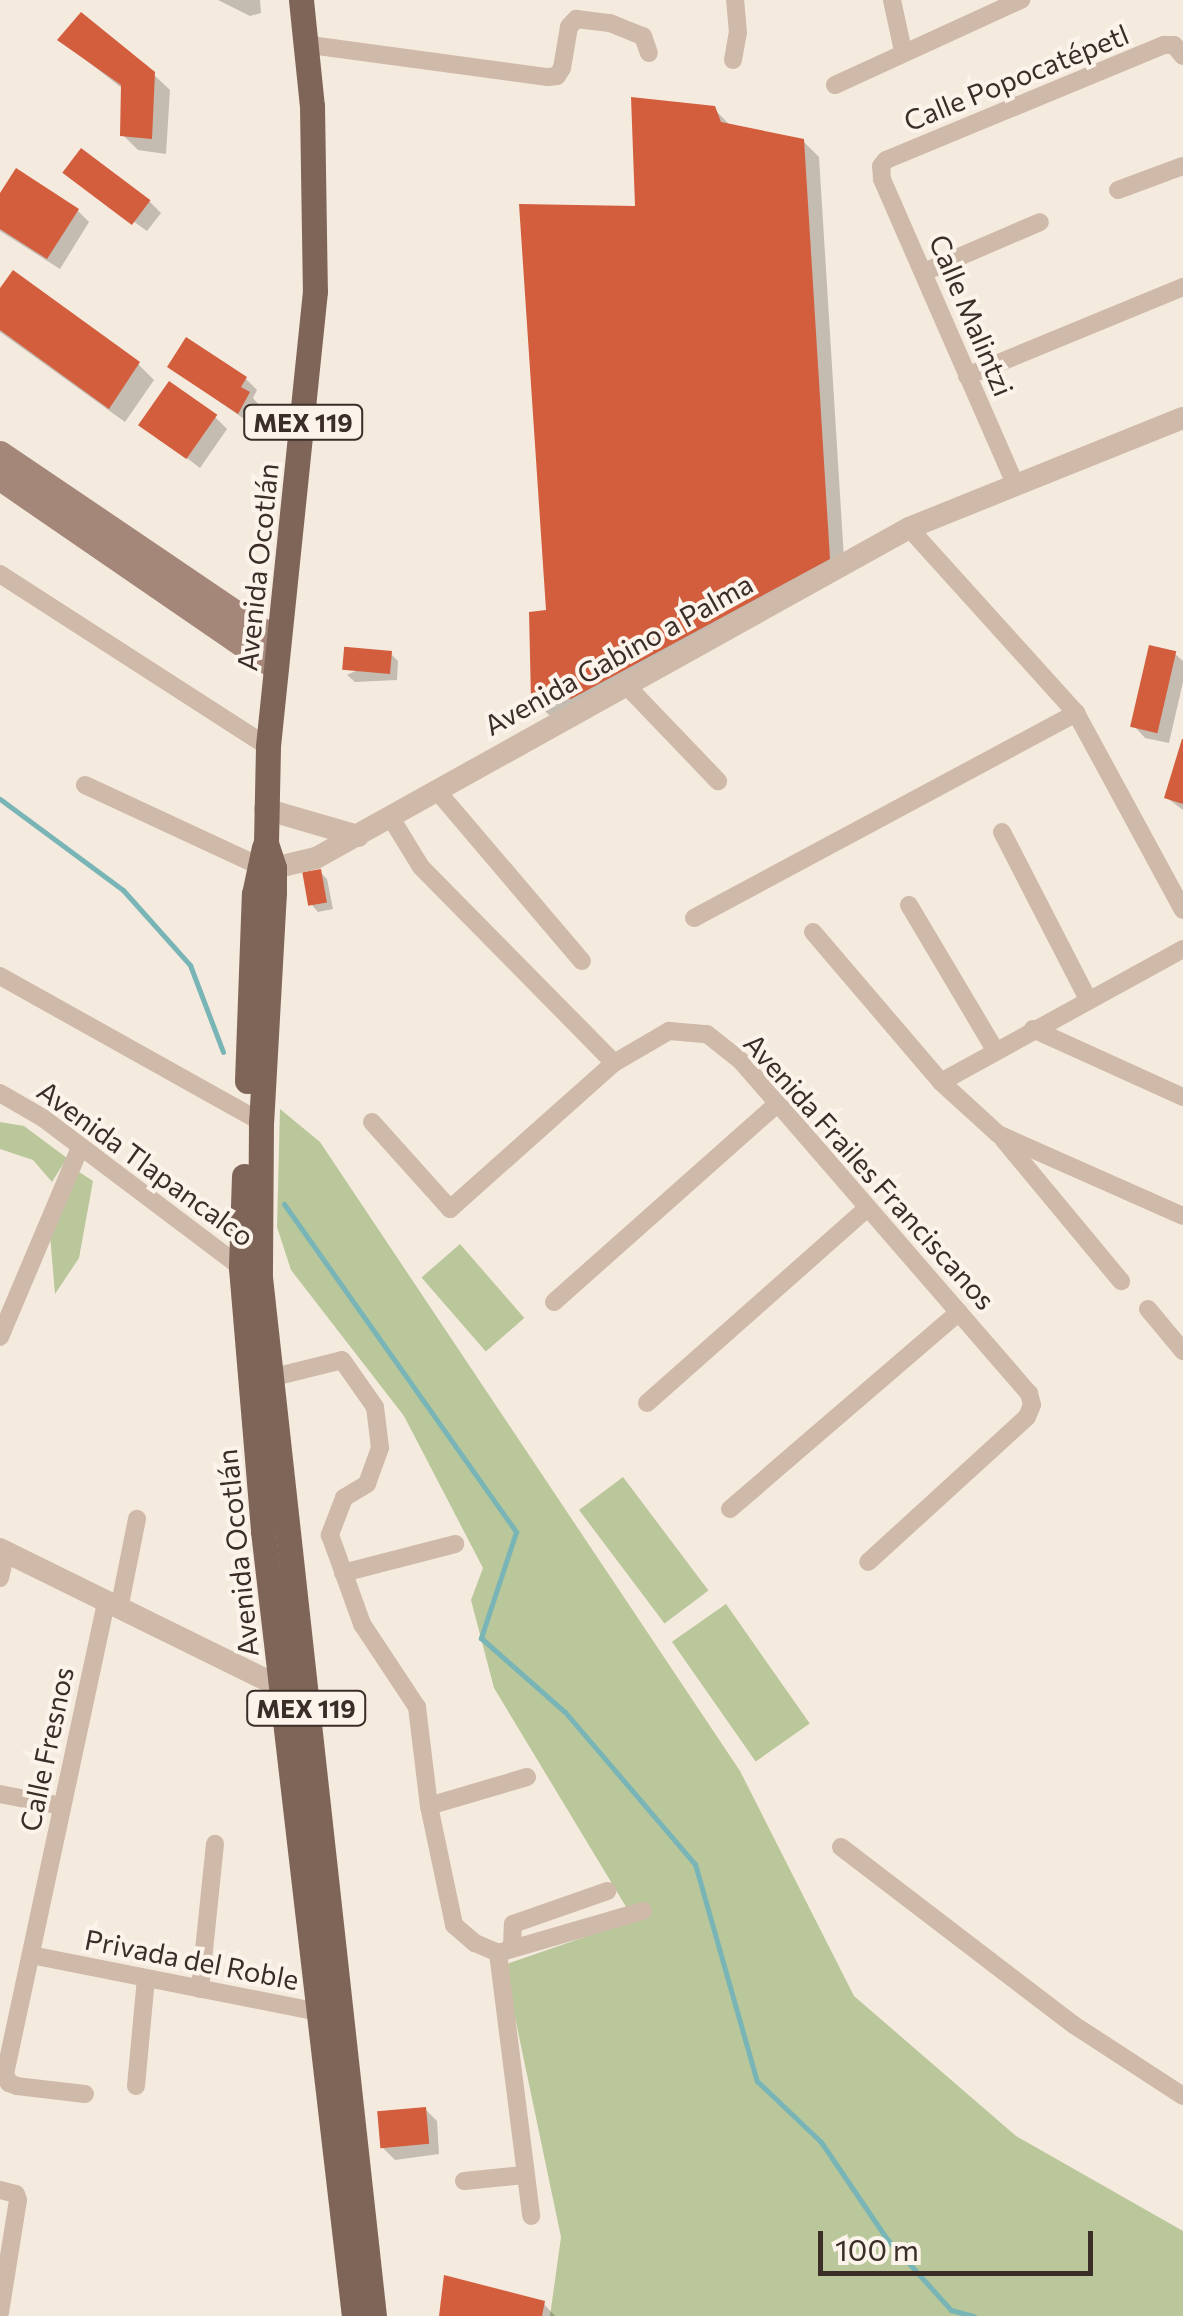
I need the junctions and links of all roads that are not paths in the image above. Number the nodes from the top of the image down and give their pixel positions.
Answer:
1 (301, 0) edge
2 (317, 0) edge
3 (735, 0) edge
4 (892, 0) edge
5 (1021, 0) edge
6 (303, 44) junction
7 (904, 50) junction
8 (1179, 51) edge
9 (649, 53) dead end
10 (732, 60) dead end
11 (836, 84) dead end
12 (882, 166) joint
13 (1183, 166) edge
14 (1118, 190) dead end
15 (1040, 222) dead end
16 (924, 272) junction
17 (1183, 287) edge
18 (967, 376) junction
19 (1183, 418) edge
20 (0, 453) edge
21 (0, 478) edge
22 (1016, 486) junction
23 (909, 528) junction
24 (0, 574) edge
25 (278, 641) junction
26 (276, 668) junction
27 (624, 683) junction
28 (1076, 713) junction
29 (268, 746) junction
30 (718, 781) dead end
31 (85, 785) dead end
32 (438, 792) junction
33 (265, 809) junction
34 (391, 818) junction
35 (1002, 832) dead end
36 (358, 836) junction
37 (266, 858) junction
38 (910, 905) dead end
39 (1183, 910) edge
40 (694, 918) dead end
41 (813, 932) dead end
42 (1183, 950) edge
43 (582, 962) dead end
44 (0, 976) edge
45 (1088, 999) junction
46 (1033, 1029) junction
47 (995, 1050) junction
48 (614, 1062) junction
49 (940, 1082) junction
50 (0, 1092) edge
51 (1183, 1098) edge
52 (777, 1104) junction
53 (253, 1119) junction
54 (372, 1122) dead end
55 (998, 1134) junction
56 (79, 1150) junction
57 (866, 1208) junction
58 (1183, 1216) edge
59 (251, 1273) junction
60 (1122, 1281) dead end
61 (554, 1302) dead end
62 (1148, 1309) dead end
63 (959, 1312) junction
64 (0, 1337) edge
65 (1183, 1351) edge
66 (261, 1380) junction
67 (647, 1402) dead end
68 (730, 1509) dead end
69 (137, 1519) dead end
70 (454, 1544) dead end
71 (3, 1550) edge
72 (868, 1562) dead end
73 (344, 1573) junction
74 (0, 1578) edge
75 (112, 1606) junction
76 (292, 1688) junction
77 (526, 1777) dead end
78 (0, 1794) edge
79 (62, 1806) junction
80 (429, 1806) junction
81 (215, 1844) dead end
82 (841, 1847) dead end
83 (607, 1892) dead end
84 (643, 1910) dead end
85 (505, 1951) junction
86 (31, 1955) junction
87 (146, 1979) junction
88 (200, 1989) junction
89 (330, 2014) junction
90 (136, 2086) dead end
91 (85, 2094) dead end
92 (1183, 2096) edge
93 (524, 2176) junction
94 (464, 2181) dead end
95 (8, 2192) edge
96 (530, 2216) dead end
97 (2, 2293) edge
98 (0, 2313) edge
99 (354, 2316) edge
100 (374, 2316) edge

1 - 2 street
1 - 6 main road, Avenida Ocotlán / MEX 119
3 - 10 street
4 - 7 street
5 - 7 street
6 - 9 street
6 - 25 main road, Avenida Ocotlán / MEX 119
7 - 11 street
8 - 12 street, Calle Popocatépetl
12 - 16 street, Calle Malintzi
13 - 14 street
15 - 16 street
16 - 18 street, Calle Malintzi
17 - 18 street
18 - 22 street, Calle Malintzi
19 - 22 street, Avenida Gabino a Palma
20 - 25 main road
21 - 26 main road
22 - 23 street, Avenida Gabino a Palma
23 - 27 street, Avenida Gabino a Palma
23 - 28 street
24 - 29 street
25 - 26 main road, Avenida Ocotlán / MEX 119
26 - 29 main road, Avenida Ocotlán / MEX 119
27 - 30 street
27 - 32 street, Avenida Gabino a Palma
28 - 39 street
28 - 40 street
29 - 33 main road, Avenida Ocotlán / MEX 119
31 - 37 street
32 - 34 street, Avenida Gabino a Palma
32 - 43 street
33 - 36 street
33 - 37 main road, Avenida Ocotlán / MEX 119
34 - 36 street, Avenida Gabino a Palma
34 - 48 street
35 - 45 street
36 - 37 street, Avenida Gabino a Palma
37 - 53 main road, Avenida Ocotlán / MEX 119
38 - 47 street
41 - 49 street
42 - 45 street
44 - 53 street
45 - 46 street
46 - 47 street
46 - 51 street
47 - 49 street
48 - 52 street, Avenida Frailes Franciscanos
48 - 54 street, Avenida Frailes Franciscanos
49 - 55 street
50 - 56 street, Avenida Tlapancalco
52 - 57 street, Avenida Frailes Franciscanos
52 - 61 street
53 - 59 main road, Avenida Ocotlán / MEX 119
55 - 58 street
55 - 60 street
56 - 59 street, Avenida Tlapancalco
56 - 64 street
57 - 63 street, Avenida Frailes Franciscanos
57 - 67 street
59 - 66 main road, Avenida Ocotlán / MEX 119
62 - 65 street
63 - 68 street
63 - 72 street, Avenida Frailes Franciscanos
66 - 73 street
66 - 76 main road, Avenida Ocotlán / MEX 119
69 - 75 street, Calle Fresnos
70 - 73 street
71 - 74 street
71 - 75 street
73 - 80 street
75 - 76 street
75 - 79 street, Calle Fresnos
76 - 89 main road, Avenida Ocotlán / MEX 119
77 - 80 street
78 - 79 street
79 - 86 street, Calle Fresnos
80 - 85 street
81 - 88 street
82 - 92 street
83 - 85 street
84 - 85 street
85 - 93 street
86 - 87 street, Privada del Roble
86 - 91 street, Calle Fresnos
87 - 88 street, Privada del Roble
87 - 90 street
88 - 89 street, Privada del Roble
89 - 99 main road, Avenida Ocotlán / MEX 119
89 - 100 main road, Avenida Ocotlán / MEX 119
93 - 94 street
93 - 96 street
95 - 97 street
97 - 98 street

